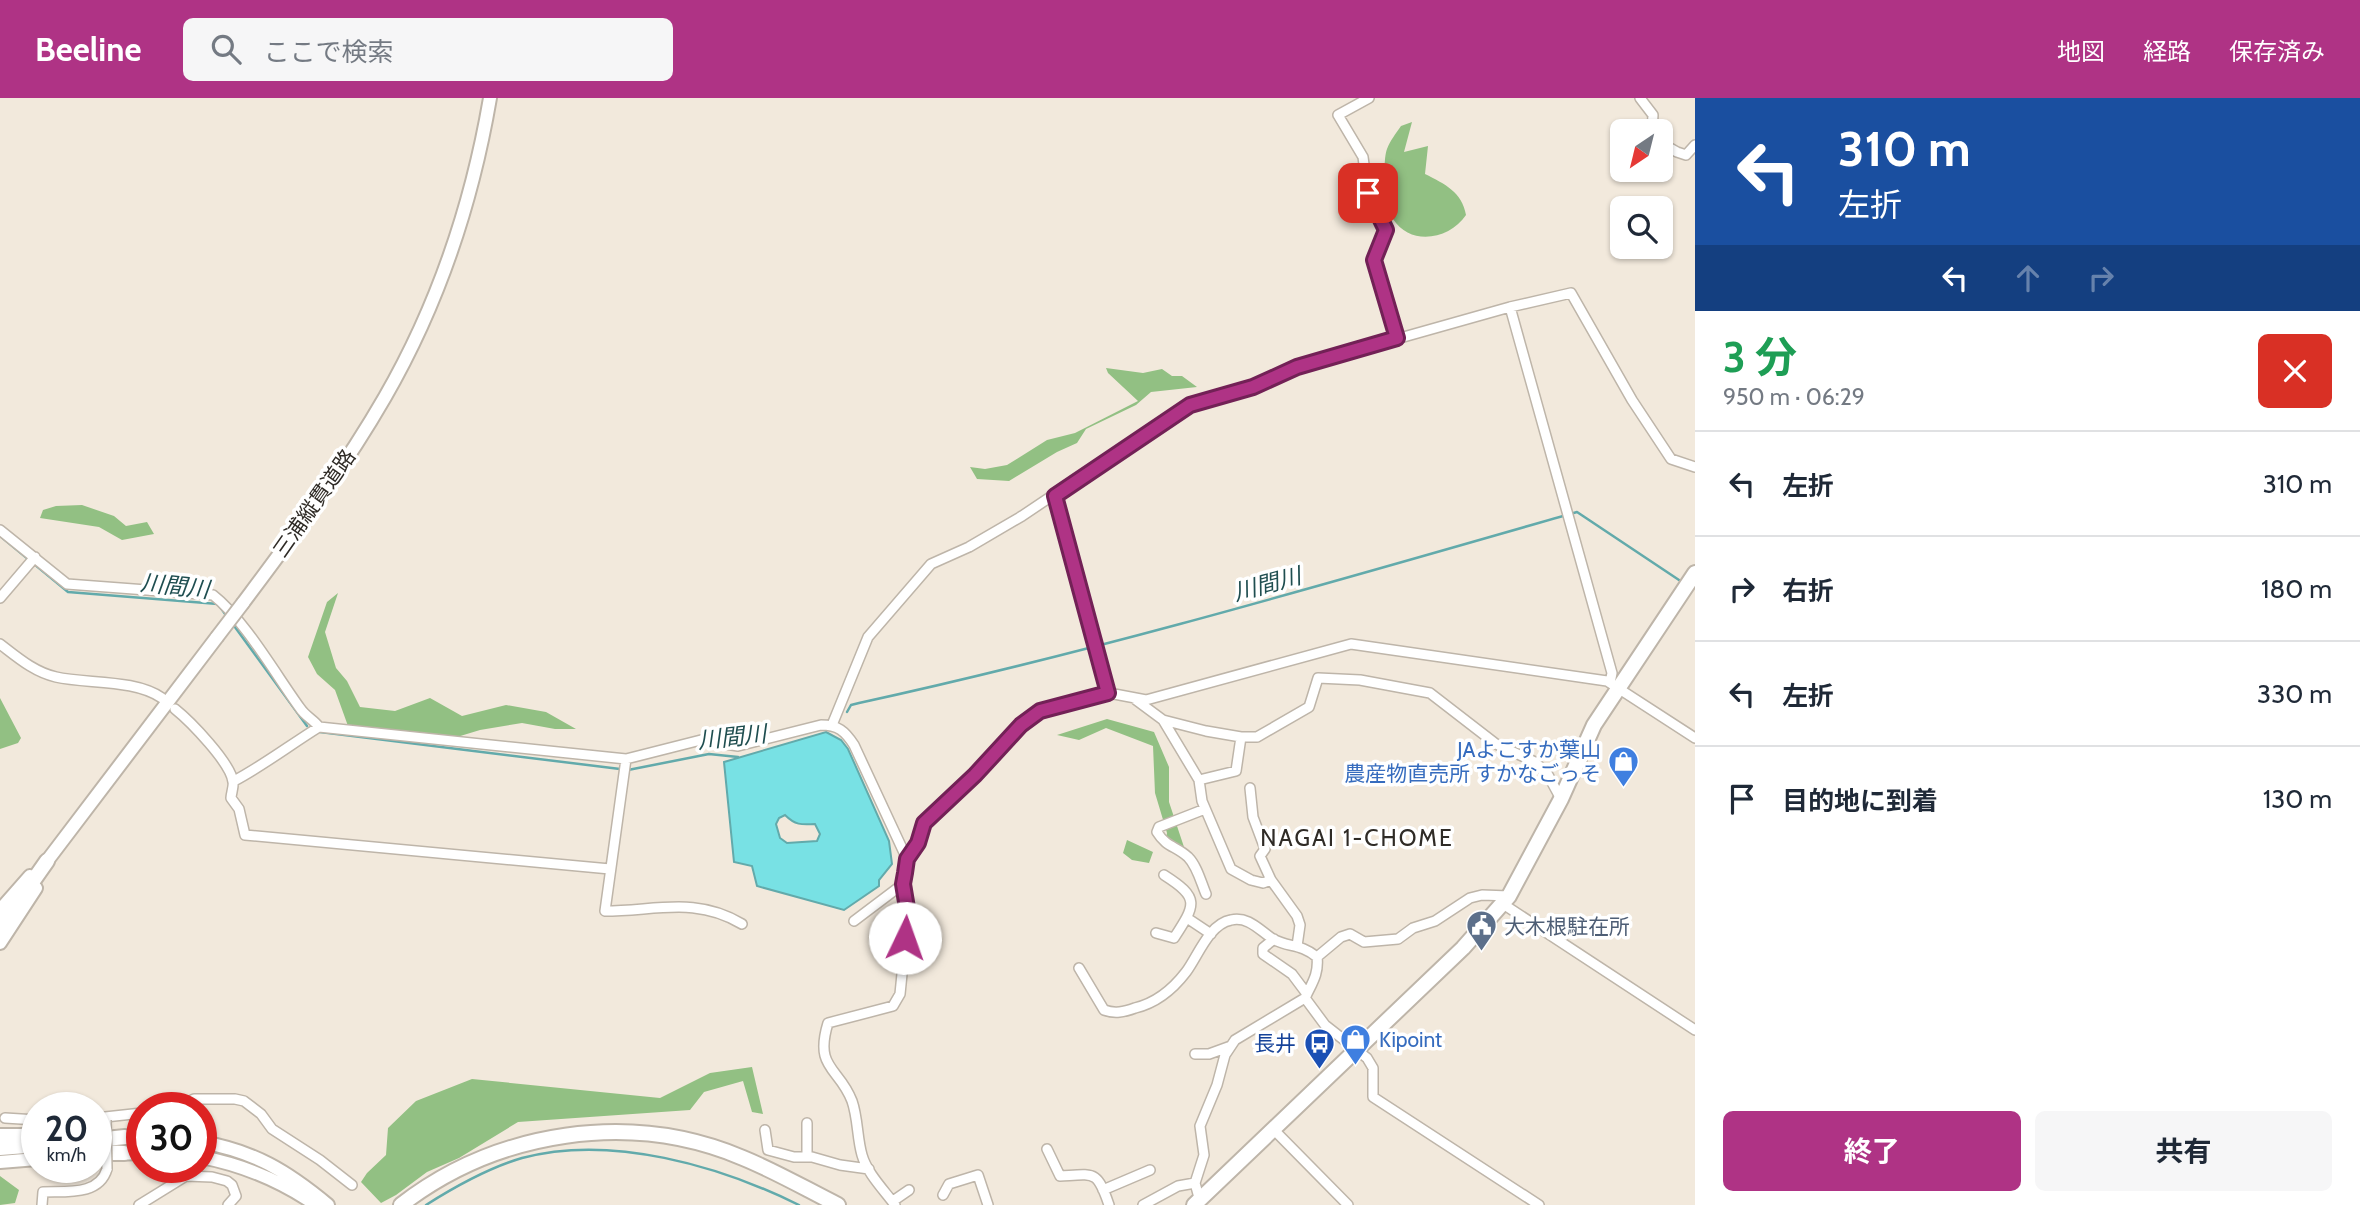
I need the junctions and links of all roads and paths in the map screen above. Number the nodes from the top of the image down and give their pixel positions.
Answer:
1 (490, 98) edge
2 (1368, 98) edge
3 (1640, 98) edge
4 (1653, 119) edge
5 (1673, 150) edge
6 (1693, 151) edge
7 (1510, 307) junction
8 (1397, 338) junction
9 (1695, 467) edge
10 (1055, 496) junction
11 (0, 530) edge
12 (32, 561) junction
13 (1695, 573) edge
14 (0, 598) edge
15 (0, 644) edge
16 (1614, 685) junction
17 (1108, 693) junction
18 (162, 698) dead end
19 (1134, 699) junction
20 (175, 709) dead end
21 (1163, 720) junction
22 (832, 725) junction
23 (319, 727) junction
24 (1241, 737) junction
25 (1695, 738) edge
26 (626, 759) junction
27 (1199, 780) junction
28 (234, 781) junction
29 (1251, 788) dead end
30 (1560, 799) junction
31 (1205, 809) junction
32 (74, 825) junction
33 (65, 836) junction
34 (907, 859) junction
35 (47, 861) junction
36 (610, 869) junction
37 (1164, 875) dead end
38 (1271, 880) junction
39 (903, 884) junction
40 (1206, 894) dead end
41 (1506, 900) junction
42 (0, 910) edge
43 (1187, 918) junction
44 (0, 920) edge
45 (854, 921) dead end
46 (742, 925) dead end
47 (0, 928) edge
48 (1156, 933) dead end
49 (1211, 934) junction
50 (1274, 939) junction
51 (0, 943) edge
52 (1297, 946) junction
53 (1317, 957) junction
54 (1079, 968) dead end
55 (1306, 996) junction
56 (1695, 1030) edge
57 (1231, 1046) junction
58 (1356, 1050) junction
59 (1195, 1054) dead end
60 (217, 1099) edge
61 (5, 1118) dead end
62 (21, 1119) edge
63 (807, 1123) dead end
64 (1273, 1129) junction
65 (765, 1130) dead end
66 (0, 1135) edge
67 (21, 1135) edge
68 (112, 1137) edge
69 (125, 1137) edge
70 (21, 1146) edge
71 (217, 1146) edge
72 (0, 1148) edge
73 (1047, 1149) dead end
74 (112, 1153) edge
75 (124, 1153) edge
76 (807, 1157) junction
77 (21, 1158) edge
78 (0, 1159) edge
79 (217, 1161) edge
80 (869, 1169) junction
81 (1150, 1170) dead end
82 (98, 1183) edge
83 (1195, 1183) junction
84 (352, 1185) dead end
85 (1104, 1189) junction
86 (909, 1190) dead end
87 (943, 1195) dead end
88 (1198, 1201) edge
89 (894, 1203) edge
90 (42, 1205) edge
91 (139, 1205) edge
92 (228, 1205) edge
93 (316, 1205) edge
94 (328, 1205) edge
95 (401, 1205) edge
96 (838, 1205) edge
97 (988, 1205) edge
98 (1109, 1205) edge
99 (1143, 1205) edge
100 (1348, 1205) edge
101 (1539, 1205) edge

1 - 32 main road, 三浦縦貫道路, bridge
2 - 8 street
3 - 4 street
5 - 6 street
7 - 8 street
7 - 9 street
7 - 16 street
8 - 10 street
10 - 17 street
10 - 22 street
11 - 12 street
12 - 14 street
12 - 23 street
13 - 16 highway
15 - 18 street
16 - 19 street
16 - 25 street
16 - 30 highway
17 - 19 street
17 - 34 street
19 - 21 street
20 - 28 street
21 - 24 street
21 - 27 street
22 - 26 street
22 - 34 street
23 - 26 street
23 - 28 street
24 - 27 street
24 - 30 street
26 - 36 street
27 - 31 street
28 - 36 street
29 - 38 street
30 - 41 highway
31 - 38 street
31 - 40 street
32 - 33 main road, 三浦縦貫道路
32 - 51 main road
33 - 35 main road, 三浦縦貫道路
33 - 42 main road
34 - 39 street
35 - 44 highway
35 - 47 highway
36 - 46 street
37 - 43 street
38 - 52 street
39 - 45 street
39 - 80 street
41 - 53 street
41 - 56 street
41 - 58 highway
43 - 48 street
43 - 49 street
49 - 50 street
49 - 54 street
50 - 52 street
50 - 55 street
52 - 53 street
53 - 55 street
55 - 57 street
55 - 58 street
57 - 59 street
57 - 83 street
58 - 64 highway
58 - 101 street
60 - 84 street
61 - 62 street
63 - 76 street
64 - 88 highway
64 - 100 street
65 - 76 street
66 - 67 main road
68 - 69 highway
70 - 72 highway
71 - 94 main road
73 - 85 street
74 - 75 highway
76 - 80 street
77 - 78 highway
79 - 93 main road
80 - 89 street
81 - 85 street
82 - 90 street, bridge
83 - 88 street
83 - 99 street
85 - 98 street
86 - 89 street
87 - 97 street
91 - 92 street
95 - 96 highway

